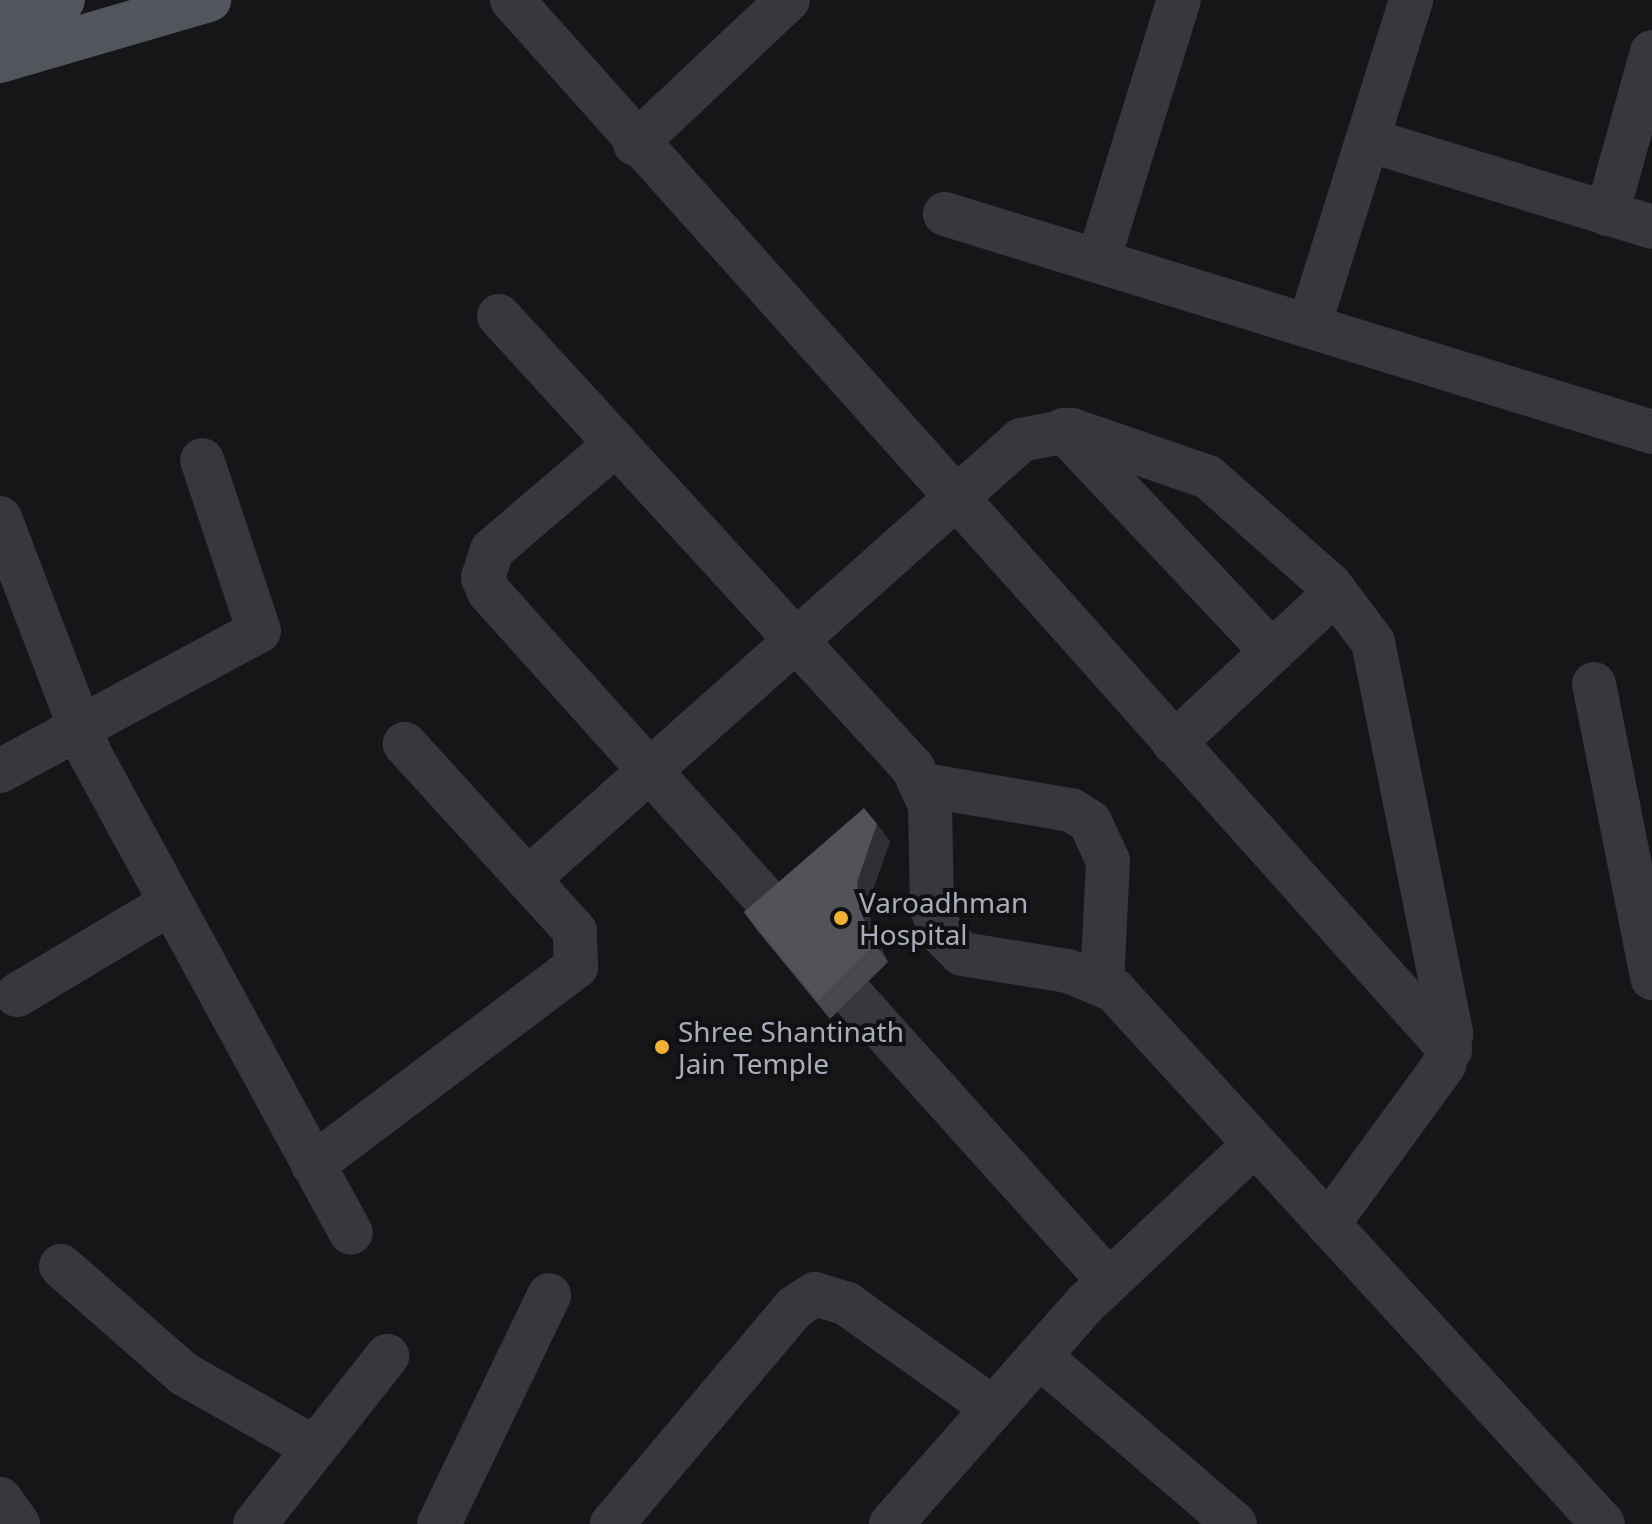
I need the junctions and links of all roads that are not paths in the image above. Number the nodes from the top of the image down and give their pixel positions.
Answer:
1 (63, 0) edge
2 (209, 0) edge
3 (512, 0) edge
4 (788, 0) edge
5 (1179, 0) edge
6 (1411, 0) edge
7 (0, 16) edge
8 (1652, 52) edge
9 (0, 61) edge
10 (1368, 140) junction
11 (635, 144) junction
12 (945, 214) dead end
13 (1607, 214) junction
14 (1652, 227) edge
15 (1098, 261) junction
16 (499, 316) dead end
17 (1309, 326) junction
18 (1063, 430) junction
19 (1652, 432) edge
20 (616, 444) junction
21 (202, 460) dead end
22 (953, 498) junction
23 (0, 518) edge
24 (1336, 592) junction
25 (795, 639) junction
26 (1272, 652) junction
27 (1594, 684) dead end
28 (77, 728) junction
29 (1174, 743) junction
30 (405, 744) dead end
31 (0, 771) edge
32 (650, 771) junction
33 (924, 785) junction
34 (528, 879) junction
35 (171, 903) junction
36 (1646, 914) edge
37 (1652, 978) edge
38 (1102, 982) junction
39 (17, 995) dead end
40 (1450, 1050) junction
41 (1255, 1144) junction
42 (313, 1165) junction
43 (1328, 1224) junction
44 (351, 1233) dead end
45 (61, 1266) dead end
46 (1108, 1280) junction
47 (549, 1295) dead end
48 (387, 1356) dead end
49 (1039, 1356) junction
50 (993, 1408) junction
51 (315, 1448) junction
52 (0, 1499) edge
53 (18, 1524) edge
54 (255, 1524) edge
55 (439, 1524) edge
56 (612, 1524) edge
57 (891, 1524) edge
58 (1235, 1524) edge
59 (1603, 1524) edge

1 - 7 main road
2 - 9 main road
3 - 11 street
4 - 11 street
5 - 15 street
6 - 10 street
8 - 13 street
10 - 13 street
10 - 17 street
11 - 22 street
12 - 15 street
13 - 14 street
15 - 17 street
16 - 20 street
17 - 19 street
18 - 22 street
18 - 24 street
18 - 26 street
20 - 25 street
20 - 32 street
21 - 28 street
22 - 25 street
22 - 29 street
23 - 28 street
24 - 26 street
24 - 40 street
25 - 32 street
25 - 33 street
26 - 29 street
27 - 36 street
28 - 31 street
28 - 35 street
29 - 40 street
30 - 34 street
32 - 34 street
32 - 46 street
33 - 38 street
33 - 38 street
34 - 42 street
35 - 39 street
35 - 42 street
36 - 37 street
38 - 41 street
40 - 43 street
41 - 43 street
41 - 46 street
42 - 44 street
43 - 59 street
45 - 51 street
46 - 49 street
47 - 55 street
48 - 51 street
49 - 50 street
49 - 58 street
50 - 56 street
50 - 57 street
51 - 54 street
52 - 53 street

